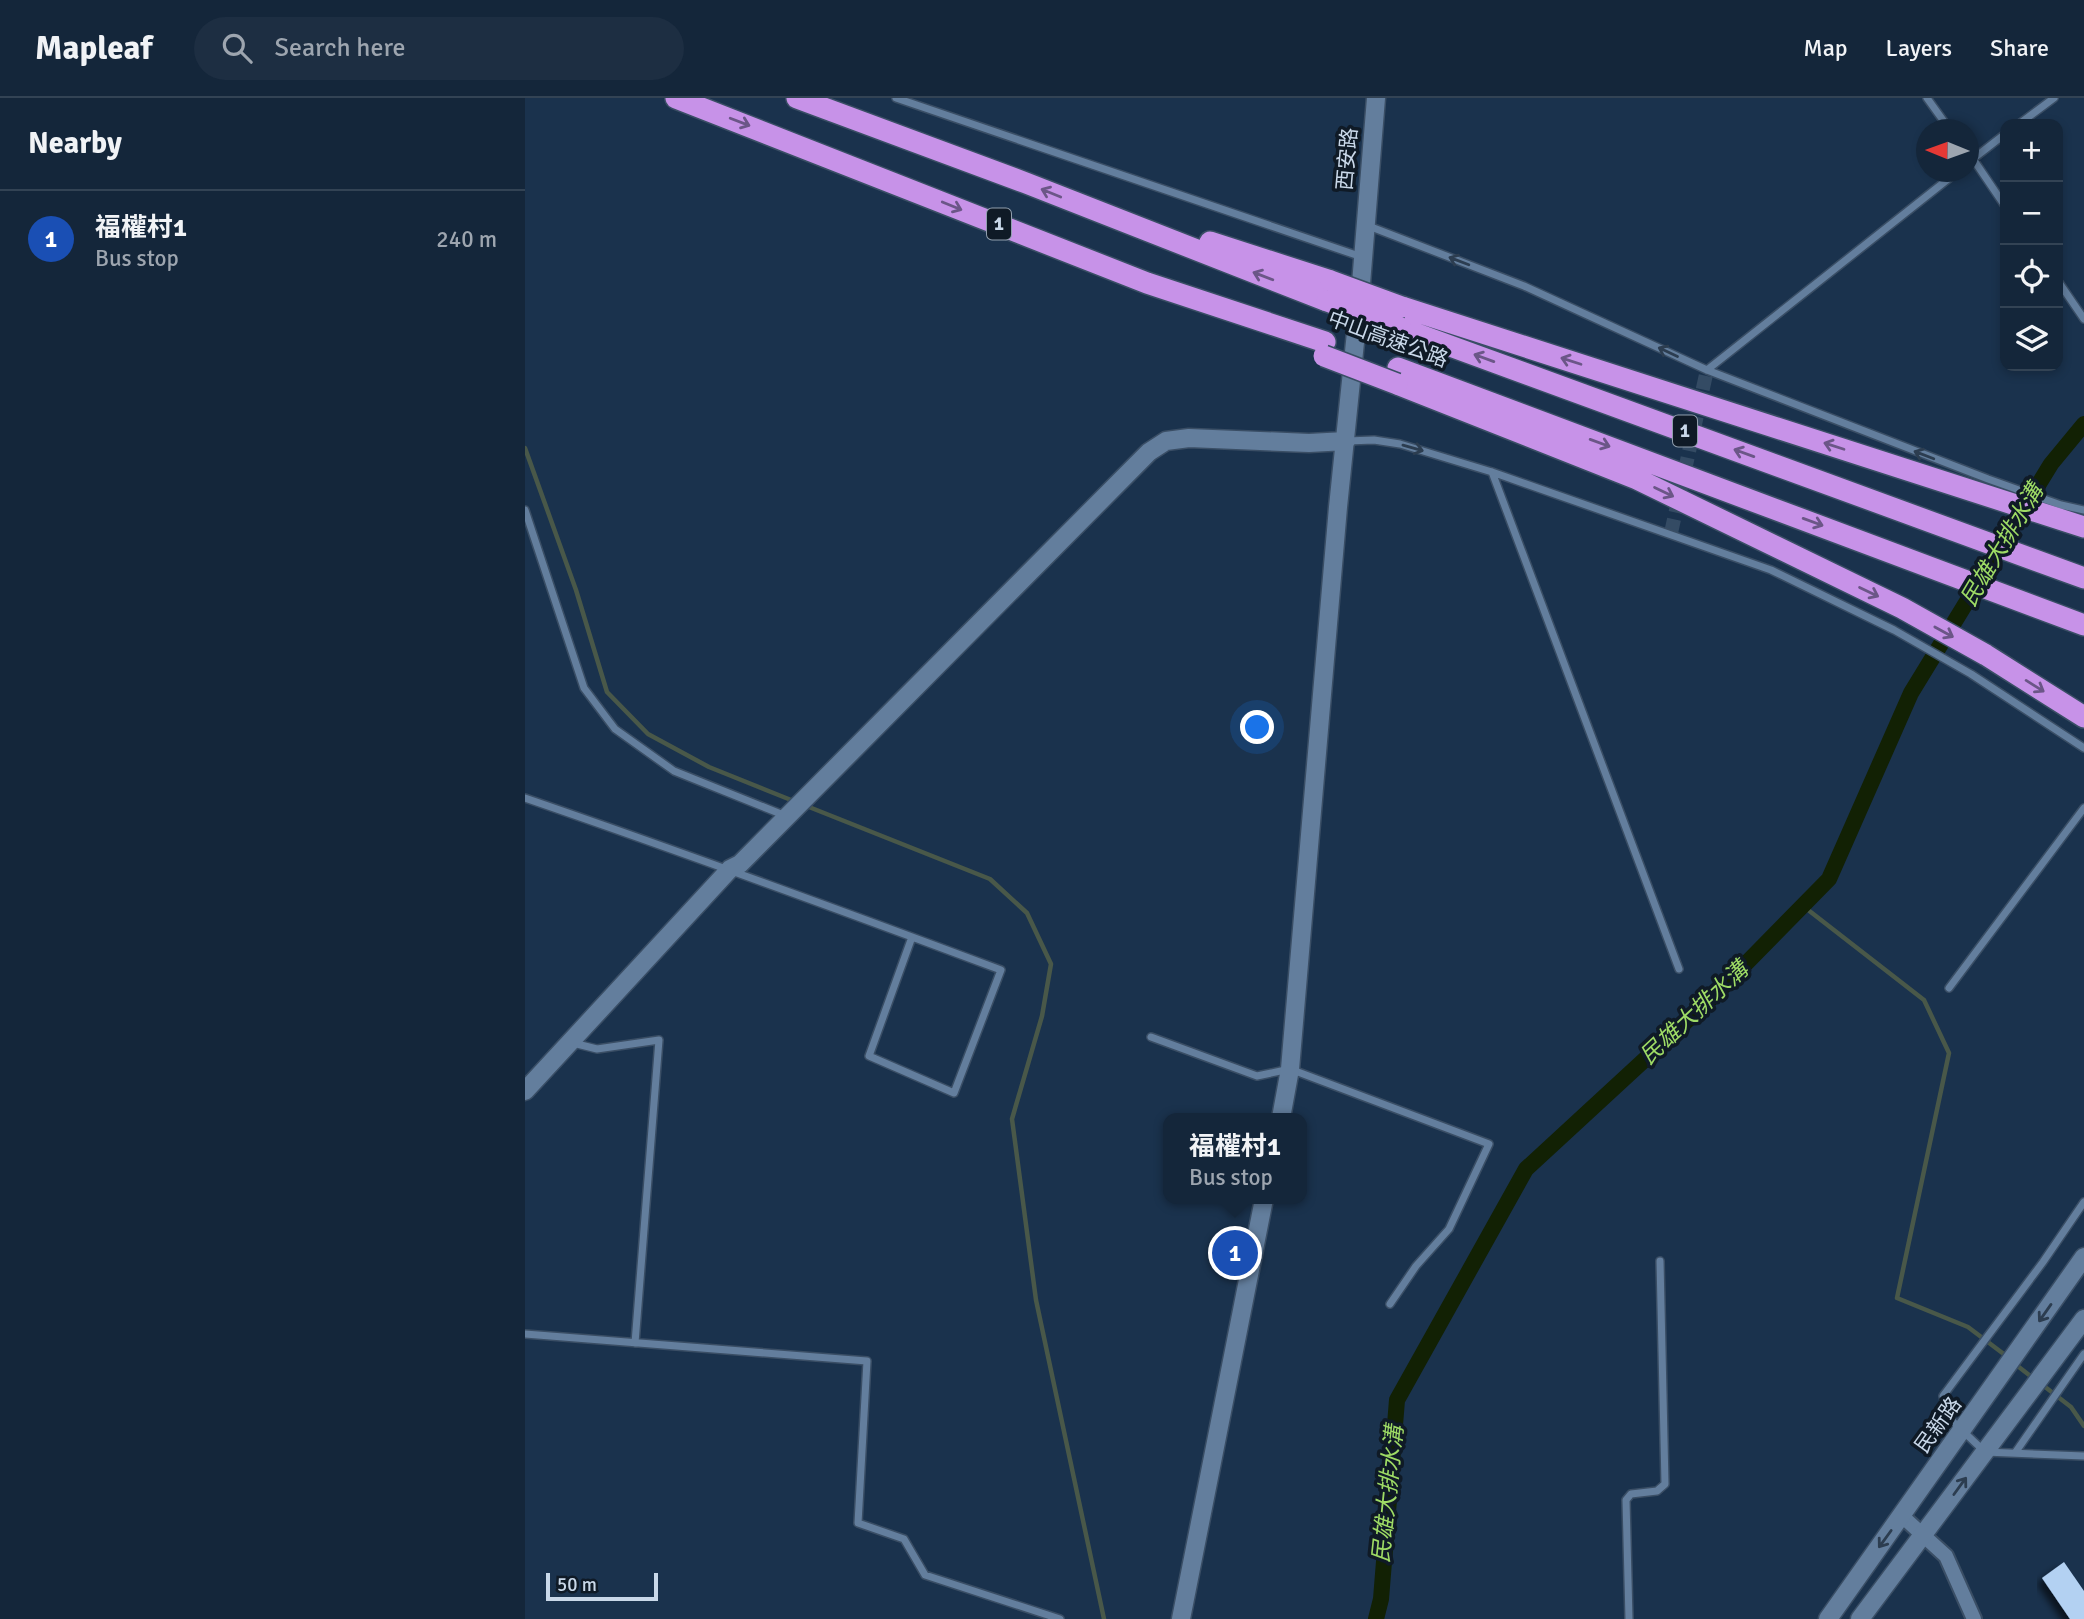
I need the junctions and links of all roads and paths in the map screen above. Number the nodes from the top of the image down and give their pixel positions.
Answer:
1 (676, 98) edge
2 (797, 98) edge
3 (896, 98) edge
4 (1375, 98) edge
5 (1927, 98) edge
6 (2054, 98) edge
7 (1942, 119) edge
8 (2026, 119) edge
9 (2000, 137) edge
10 (1979, 152) edge
11 (1979, 170) edge
12 (1944, 182) edge
13 (2000, 199) edge
14 (1364, 225) junction
15 (1363, 257) junction
16 (2063, 288) edge
17 (1401, 317) junction
18 (2084, 318) edge
19 (1707, 370) junction
20 (1397, 376) junction
21 (1346, 441) junction
22 (1492, 472) junction
23 (1990, 488) junction
24 (525, 510) edge
25 (2074, 516) edge
26 (2084, 578) edge
27 (2084, 625) edge
28 (2084, 717) edge
29 (2084, 748) edge
30 (525, 798) edge
31 (795, 807) junction
32 (2084, 808) edge
33 (730, 869) junction
34 (912, 937) junction
35 (1679, 969) dead end
36 (1949, 988) dead end
37 (1151, 1038) dead end
38 (572, 1042) junction
39 (1290, 1069) junction
40 (525, 1091) edge
41 (1281, 1113) edge
42 (2084, 1202) edge
43 (1264, 1204) edge
44 (2084, 1257) edge
45 (1660, 1261) dead end
46 (1390, 1304) dead end
47 (2084, 1319) edge
48 (525, 1334) edge
49 (635, 1343) junction
50 (2084, 1354) edge
51 (1962, 1431) junction
52 (1985, 1452) junction
53 (2015, 1453) junction
54 (2084, 1457) edge
55 (1902, 1516) junction
56 (1924, 1535) junction
57 (1060, 1619) edge
58 (1181, 1619) edge
59 (1629, 1619) edge
60 (1828, 1619) edge
61 (1860, 1619) edge
62 (1974, 1619) edge

1 -> 20 highway, 中山高速公路 / 1
17 -> 2 highway, 1, bridge
3 - 15 lane
4 - 14 street, 西安路
5 - 7 lane
6 - 8 lane
9 - 10 lane
11 - 13 lane
12 - 19 lane
14 - 15 street, 西安路
19 -> 14 lane
15 - 21 street, 西安路
16 - 18 lane
23 -> 17 highway
26 -> 17 highway, 中山高速公路 / 1
23 -> 19 lane
20 -> 27 highway, 中山高速公路 / 1
20 -> 28 highway
21 -> 22 lane
21 - 31 street
21 - 39 street, 西安路
22 - 29 lane
22 - 35 lane
23 - 25 highway
24 - 31 lane
30 - 33 lane
31 - 33 street
32 - 36 lane
33 - 34 lane
33 - 38 street
34 - 34 lane
37 - 39 lane
38 - 40 street
38 - 49 lane
39 - 41 street, 西安路
39 - 46 lane
42 - 51 lane
43 - 58 street
44 -> 51 street, 民新路
45 - 59 lane
47 - 52 street
48 - 49 lane
49 - 57 lane
50 - 53 lane
51 - 52 lane
51 - 55 street, 民新路
52 - 53 lane
56 -> 52 street
53 - 54 lane
55 - 56 street
55 -> 60 street, 民新路
56 - 61 street
56 - 62 street

